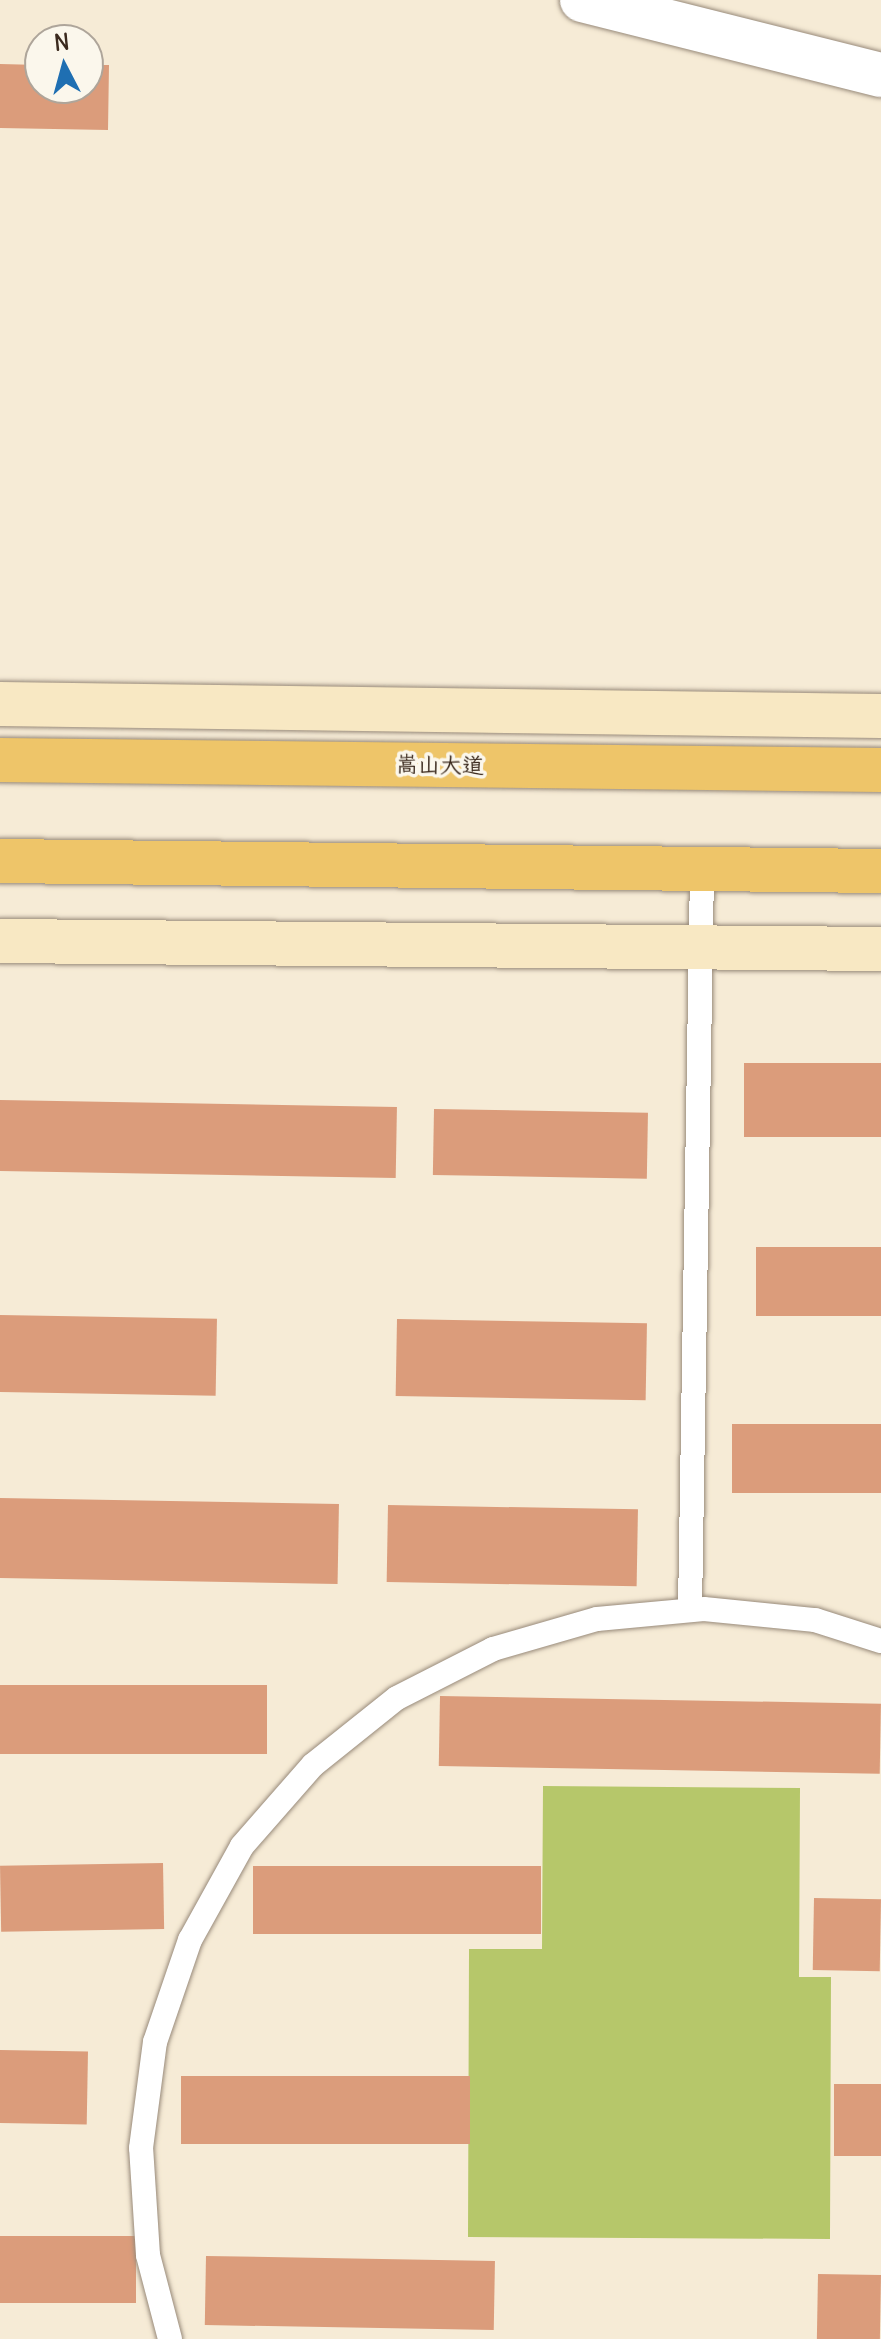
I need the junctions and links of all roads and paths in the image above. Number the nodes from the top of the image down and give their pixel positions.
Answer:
1 (582, 0) edge
2 (881, 75) edge
3 (0, 704) edge
4 (881, 716) edge
5 (0, 760) edge
6 (881, 770) edge
7 (0, 861) edge
8 (702, 869) junction
9 (881, 871) edge
10 (0, 941) edge
11 (701, 948) junction
12 (881, 949) edge
13 (690, 1610) junction
14 (881, 1641) edge
15 (170, 2339) edge

1 - 2 street
3 - 4 main road
5 - 6 main road, 嵩山大道
7 - 8 main road
8 - 9 main road
8 - 11 lane
10 - 11 main road
11 - 12 main road
11 - 13 lane
13 - 14 lane
13 - 15 lane

